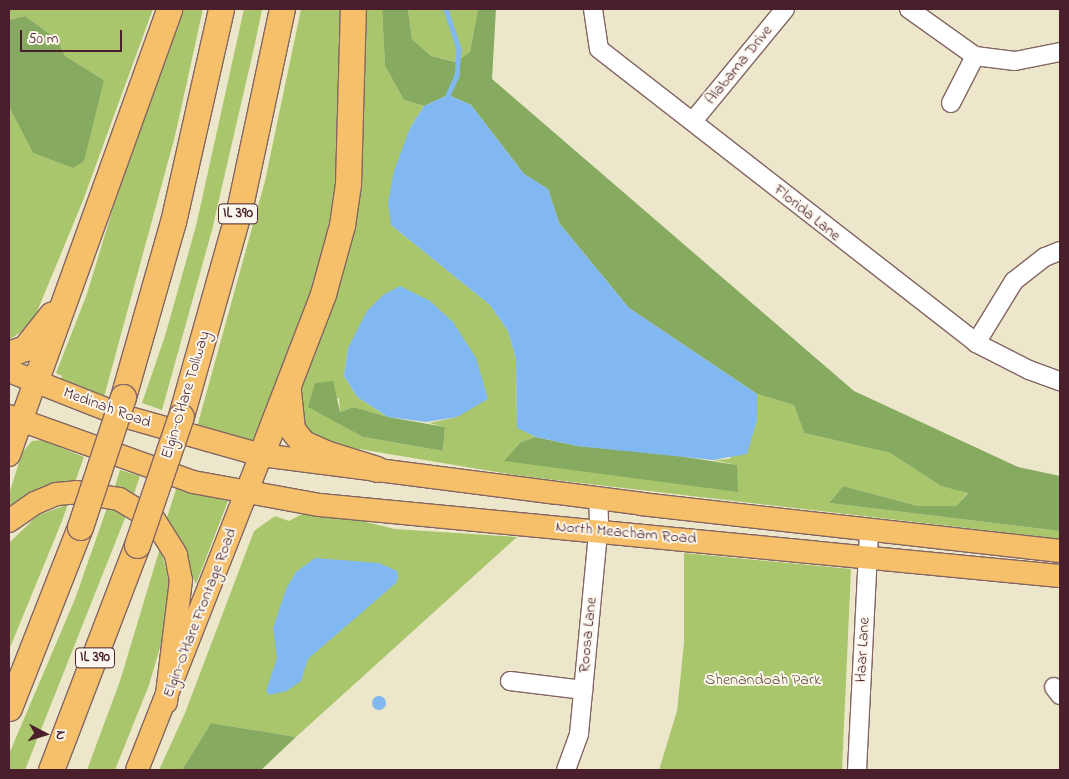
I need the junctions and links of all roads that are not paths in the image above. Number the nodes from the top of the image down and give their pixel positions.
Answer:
1 (169, 9) edge
2 (221, 9) edge
3 (282, 9) edge
4 (353, 9) edge
5 (593, 9) edge
6 (785, 9) edge
7 (909, 9) edge
8 (1060, 52) edge
9 (975, 56) junction
10 (951, 103) dead end
11 (693, 121) junction
12 (1060, 251) edge
13 (67, 291) junction
14 (976, 343) junction
15 (9, 354) edge
16 (9, 371) edge
17 (1060, 381) edge
18 (35, 382) junction
19 (288, 385) junction
20 (15, 419) edge
21 (207, 442) joint
22 (9, 455) edge
23 (261, 455) junction
24 (377, 469) junction
25 (247, 493) junction
26 (598, 497) junction
27 (9, 521) edge
28 (869, 529) junction
29 (598, 531) junction
30 (1060, 551) edge
31 (868, 556) junction
32 (1060, 576) edge
33 (510, 681) dead end
34 (583, 690) junction
35 (166, 702) junction
36 (9, 708) edge
37 (51, 770) edge
38 (137, 770) edge
39 (566, 770) edge
40 (857, 770) edge

1 - 13 highway
2 - 36 highway, bridge
3 - 37 highway, Elgin-O'Hare Tollway / IL 390, bridge
4 - 19 highway
5 - 11 street, Florida Lane
6 - 11 street, Alabama Drive
7 - 9 street
8 - 9 street
9 - 10 street
11 - 14 street, Florida Lane
12 - 14 street
13 - 15 highway
13 - 18 highway
14 - 17 street, Florida Lane
16 - 18 main road, Medinah Road
18 - 20 main road
18 - 21 main road, Medinah Road
19 - 23 highway
19 - 24 highway
20 - 22 main road
20 - 25 main road, North Meacham Road
21 - 23 main road, North Meacham Road
23 - 24 main road, North Meacham Road
23 - 25 main road, Elgin-O'Hare Frontage Road
24 - 26 main road, North Meacham Road
25 - 29 main road, North Meacham Road
25 - 35 main road, Elgin-O'Hare Frontage Road
26 - 28 main road, North Meacham Road
26 - 29 street, Roosa Lane
27 - 35 main road
28 - 30 main road, North Meacham Road
28 - 31 street, Haar Lane
29 - 31 main road, North Meacham Road
29 - 34 street, Roosa Lane
31 - 32 main road, North Meacham Road
31 - 40 street, Haar Lane
33 - 34 street
34 - 39 street, Roosa Lane
35 - 38 main road, Elgin-O'Hare Frontage Road

